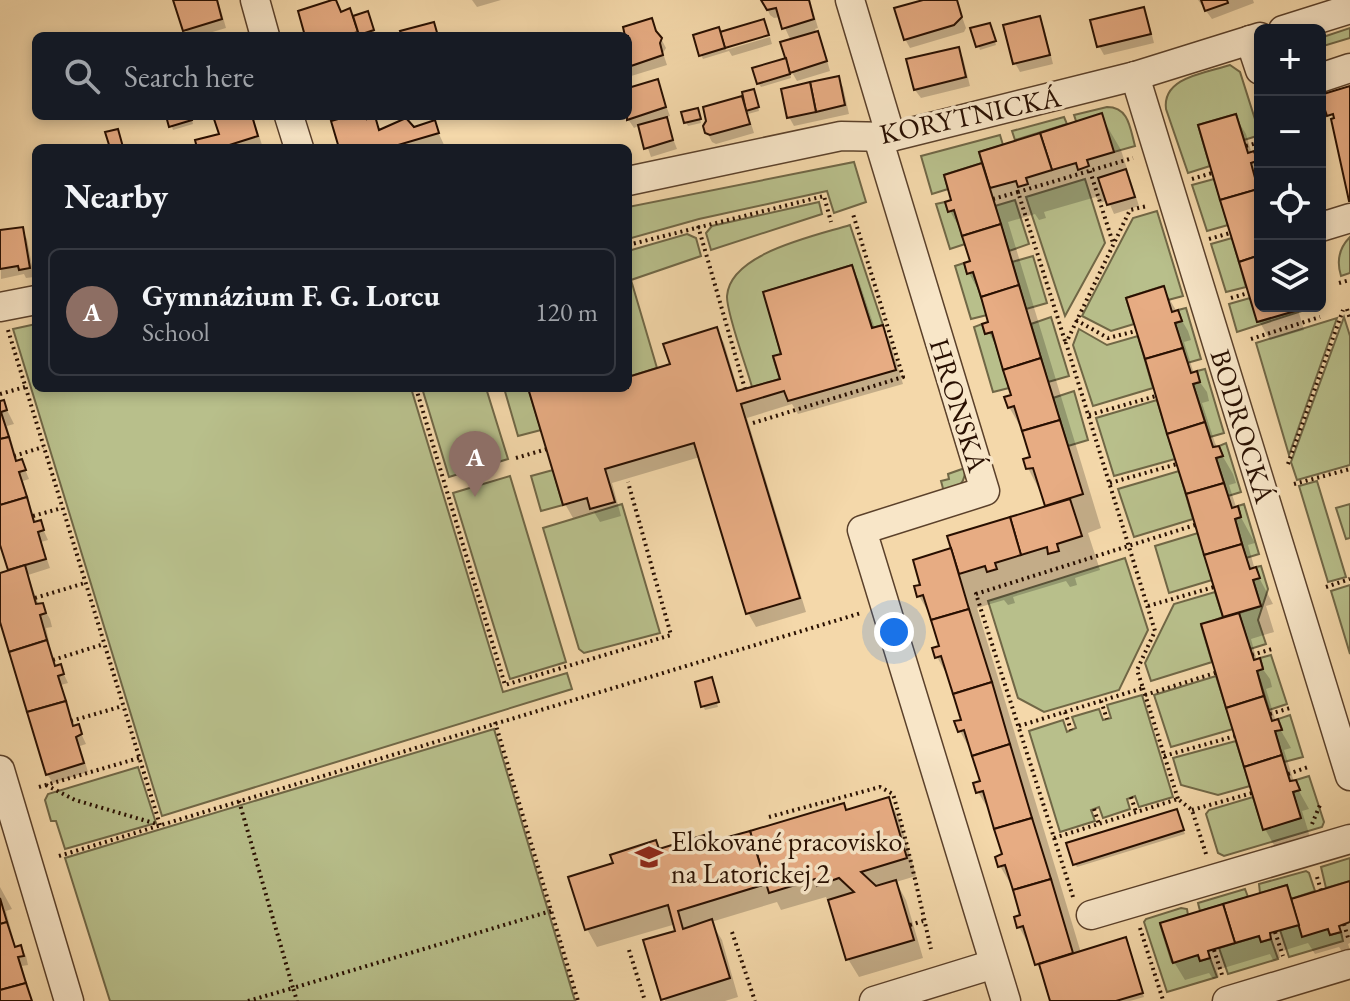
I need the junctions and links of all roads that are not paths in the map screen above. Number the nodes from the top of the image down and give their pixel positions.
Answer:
1 (255, 0) edge
2 (850, 0) edge
3 (1350, 9) edge
4 (1302, 24) edge
5 (264, 32) edge
6 (1254, 38) edge
7 (1350, 68) edge
8 (1135, 76) junction
9 (1326, 76) edge
10 (290, 120) edge
11 (885, 138) junction
12 (298, 144) edge
13 (632, 180) edge
14 (1350, 218) edge
15 (1326, 224) edge
16 (32, 302) edge
17 (3, 317) edge
18 (0, 770) edge
19 (1350, 776) edge
20 (1350, 839) edge
21 (1082, 909) road end
22 (994, 964) junction
23 (1350, 964) edge
24 (1226, 992) edge
25 (69, 1001) edge
26 (874, 1001) edge
27 (1006, 1001) edge

1 - 5 street
2 - 11 street
3 - 4 street
6 - 8 street, KORYTNICKÁ
7 - 9 street
8 - 11 street, KORYTNICKÁ
8 - 19 street, BODROCKÁ
10 - 12 street
11 - 13 street, KORYTNICKÁ
11 - 22 street, HRONSKÁ
14 - 15 street
16 - 17 street
18 - 25 street
20 - 21 street
22 - 26 street
22 - 27 street, HRONSKÁ
23 - 24 street

